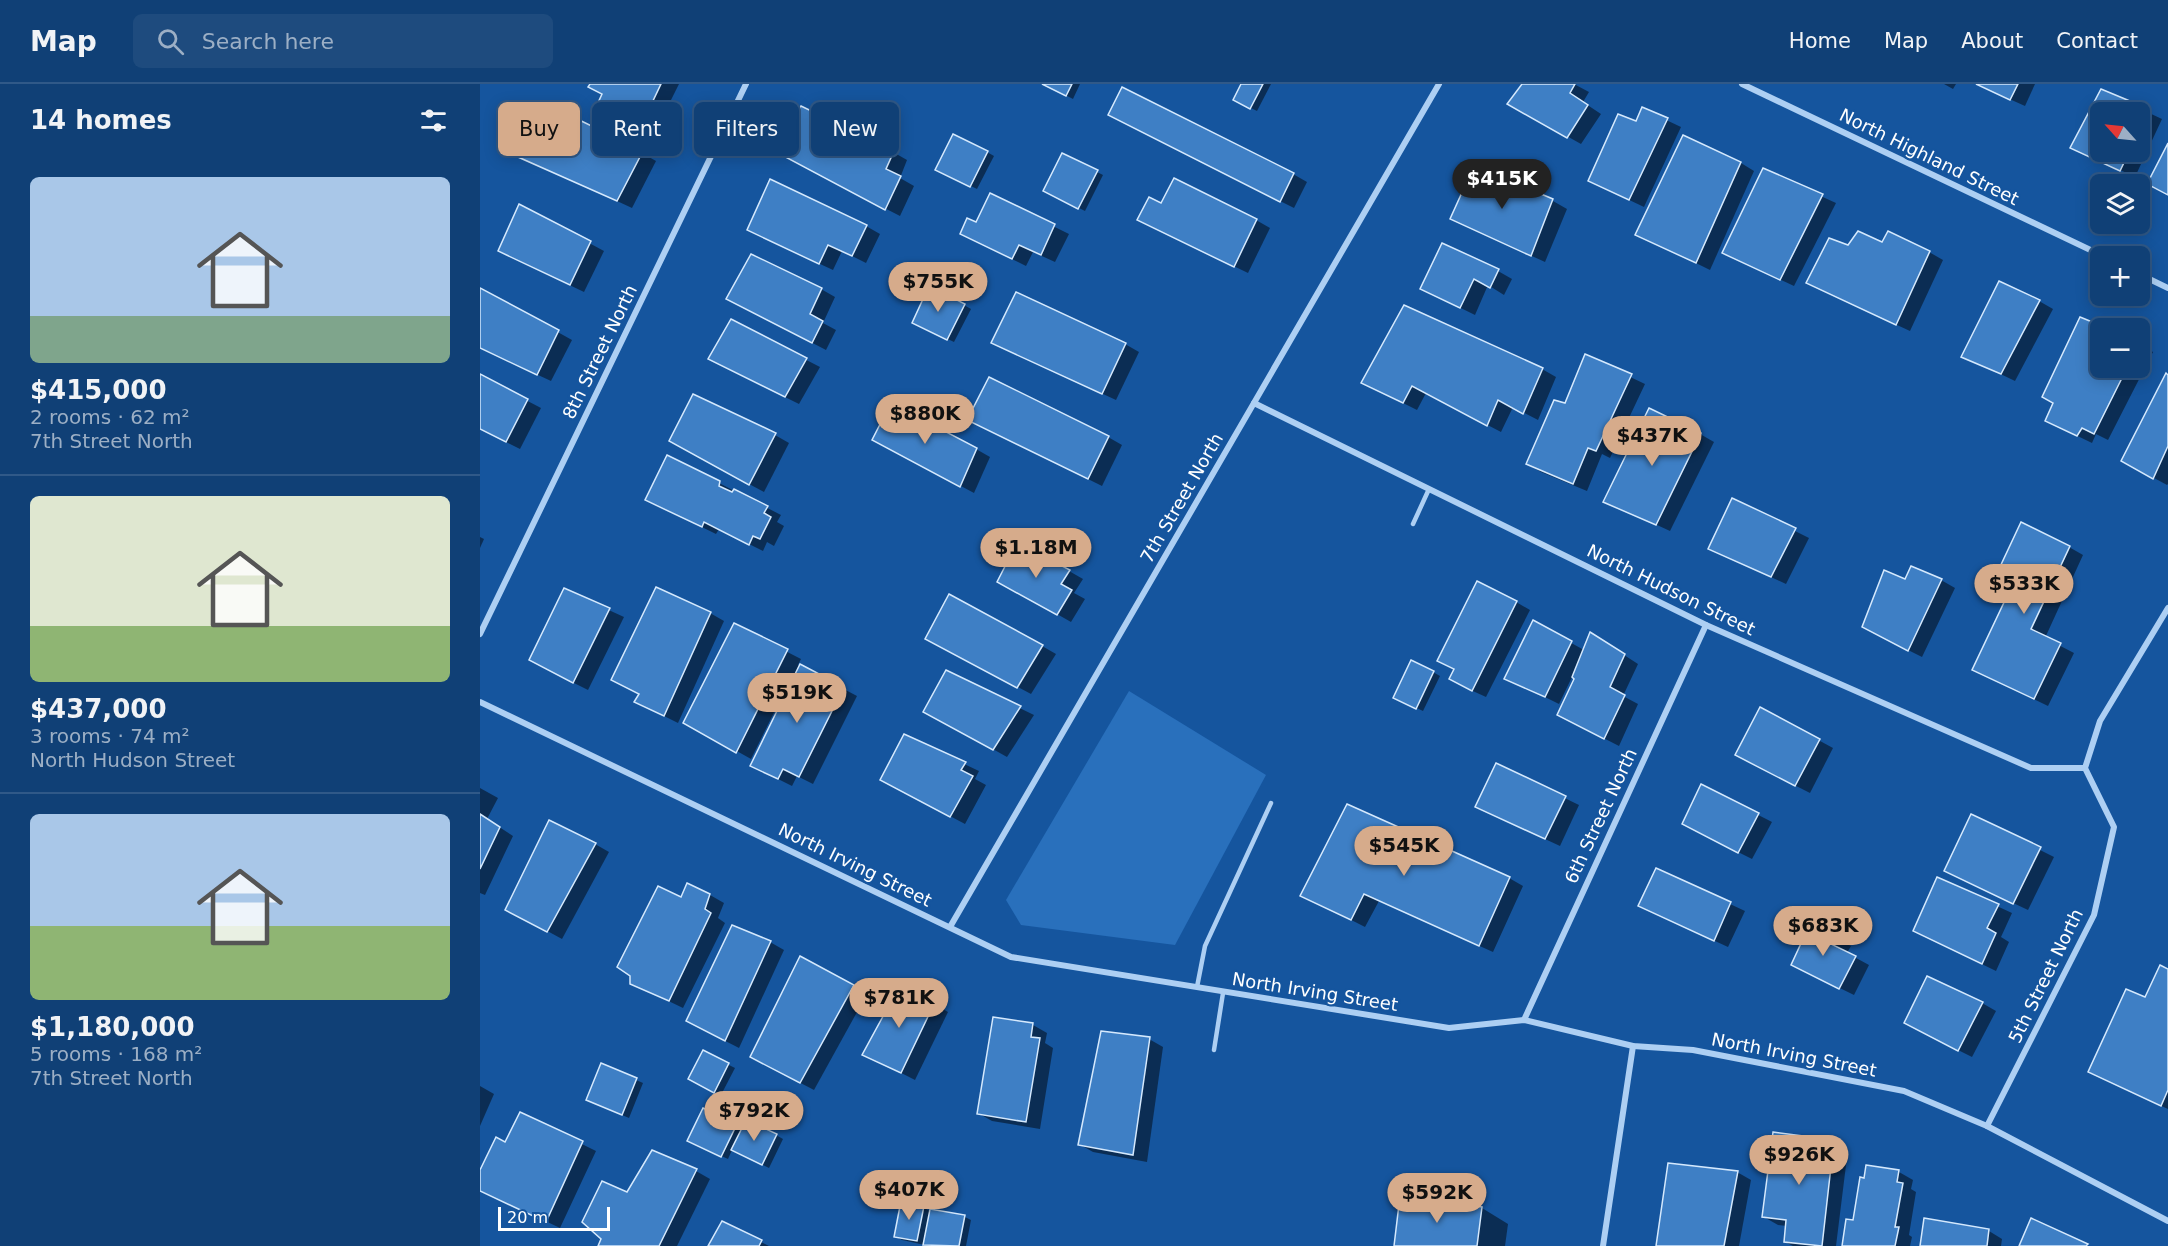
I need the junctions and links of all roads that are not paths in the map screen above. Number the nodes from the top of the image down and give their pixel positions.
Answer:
1 (746, 84) edge
2 (1439, 84) edge
3 (1743, 84) edge
4 (2090, 250) edge
5 (2150, 279) edge
6 (2168, 288) edge
7 (1254, 403) junction
8 (1429, 489) junction
9 (1413, 524) dead end
10 (2168, 608) edge
11 (1706, 625) junction
12 (480, 634) edge
13 (480, 702) edge
14 (2085, 768) junction
15 (1271, 803) dead end
16 (950, 927) junction
17 (1197, 987) junction
18 (1223, 993) junction
19 (1524, 1020) junction
20 (1633, 1046) junction
21 (1214, 1050) dead end
22 (1987, 1126) junction
23 (2168, 1221) edge
24 (1603, 1246) edge

1 - 12 street, 8th Street North
2 - 7 street, 7th Street North
3 - 4 street, North Highland Street
5 - 6 street
7 - 8 street, North Hudson Street
7 - 16 street, 7th Street North
8 - 9 lane
8 - 11 street, North Hudson Street
10 - 14 street
11 - 14 street, North Hudson Street
11 - 19 street, 6th Street North
13 - 16 street, North Irving Street
14 - 22 street, 5th Street North
15 - 17 lane
16 - 17 street, North Irving Street
17 - 18 street, North Irving Street
18 - 19 street, North Irving Street
18 - 21 lane
19 - 20 street, North Irving Street
20 - 22 street, North Irving Street
20 - 24 street
22 - 23 street, North Irving Street

